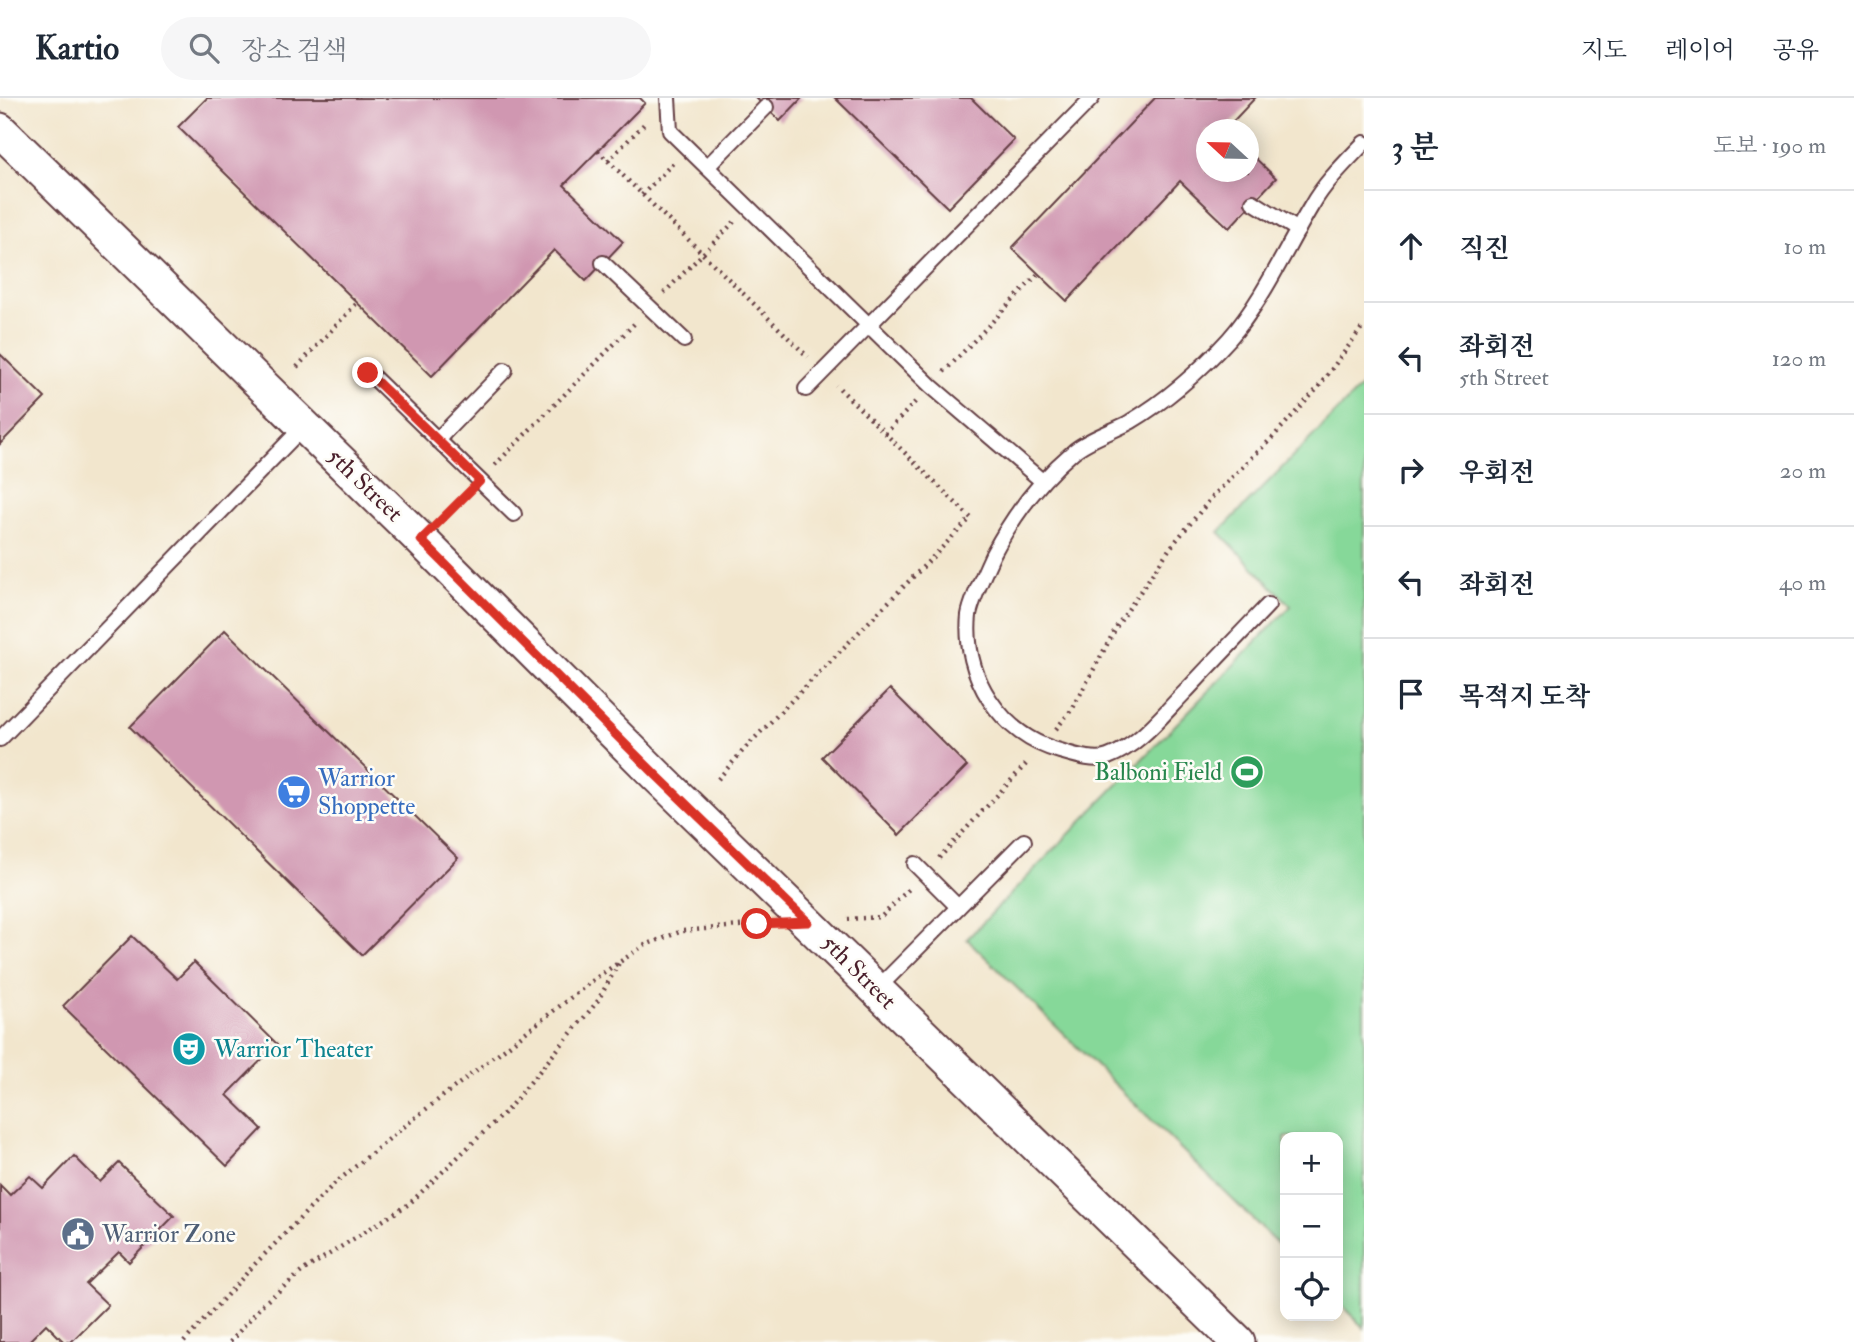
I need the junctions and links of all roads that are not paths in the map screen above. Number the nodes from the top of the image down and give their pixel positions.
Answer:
1 (668, 98) edge
2 (1092, 98) edge
3 (766, 107) dead end
4 (0, 130) edge
5 (1364, 143) edge
6 (707, 167) junction
7 (1253, 202) dead end
8 (1298, 230) junction
9 (603, 263) dead end
10 (868, 326) junction
11 (684, 340) dead end
12 (505, 370) dead end
13 (368, 373) dead end
14 (806, 389) dead end
15 (304, 426) junction
16 (437, 440) junction
17 (1042, 481) junction
18 (514, 514) dead end
19 (1268, 605) dead end
20 (0, 739) edge
21 (1024, 841) dead end
22 (920, 869) road end
23 (958, 907) junction
24 (876, 990) junction
25 (1238, 1342) edge

1 - 6 lane
2 - 10 lane
3 - 6 lane
4 - 15 street, 5th Street
5 - 8 lane
6 - 10 lane
7 - 8 lane
8 - 17 lane
9 - 11 lane
10 - 14 lane
10 - 17 lane
12 - 16 lane
13 - 16 lane
15 - 20 lane
15 - 24 street, 5th Street
16 - 18 lane
17 - 19 lane
21 - 23 lane
22 - 23 lane
23 - 24 lane
24 - 25 street, 5th Street

